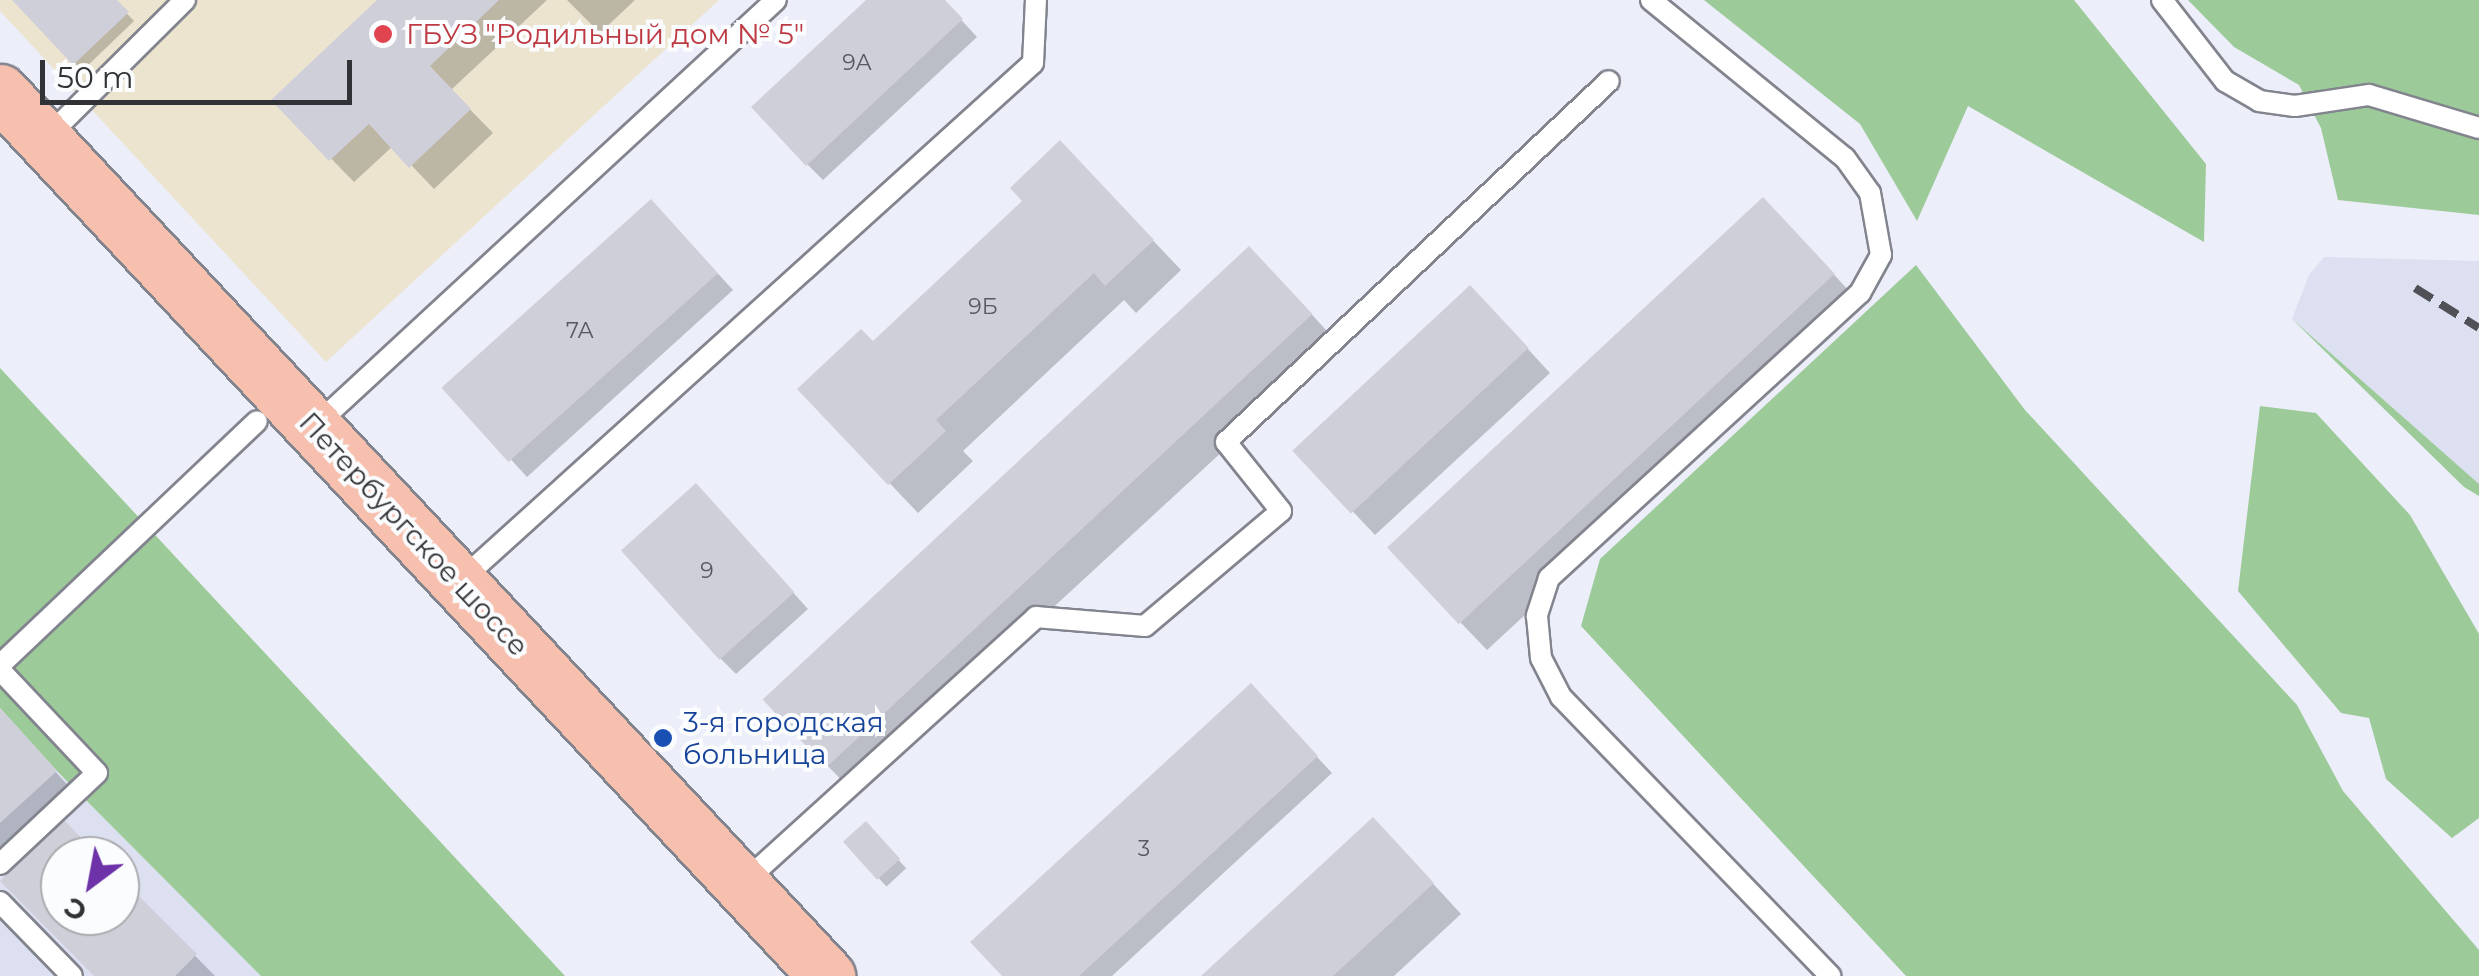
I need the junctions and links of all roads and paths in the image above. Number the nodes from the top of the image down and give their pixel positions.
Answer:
1 (185, 0) edge
2 (776, 0) edge
3 (1036, 0) edge
4 (1651, 0) edge
5 (2162, 0) edge
6 (1609, 81) dead end
7 (0, 92) edge
8 (2479, 128) edge
9 (22, 143) edge
10 (254, 418) junction
11 (314, 427) junction
12 (460, 582) junction
13 (0, 668) edge
14 (0, 864) edge
15 (741, 884) junction
16 (0, 902) edge
17 (72, 976) edge
18 (776, 976) edge
19 (827, 976) edge
20 (1830, 976) edge

1 - 9 lane
2 - 11 lane
3 - 12 lane
4 - 20 lane
5 - 8 lane
6 - 15 lane
7 - 9 main road, Петербургское шоссе
9 - 10 main road, Петербургское шоссе
9 - 11 main road, Петербургское шоссе
10 - 11 main road
10 - 13 lane
10 - 18 main road, Петербургское шоссе
11 - 12 main road, Петербургское шоссе
12 - 15 main road, Петербургское шоссе
13 - 14 lane
15 - 19 main road, Петербургское шоссе
16 - 17 lane

